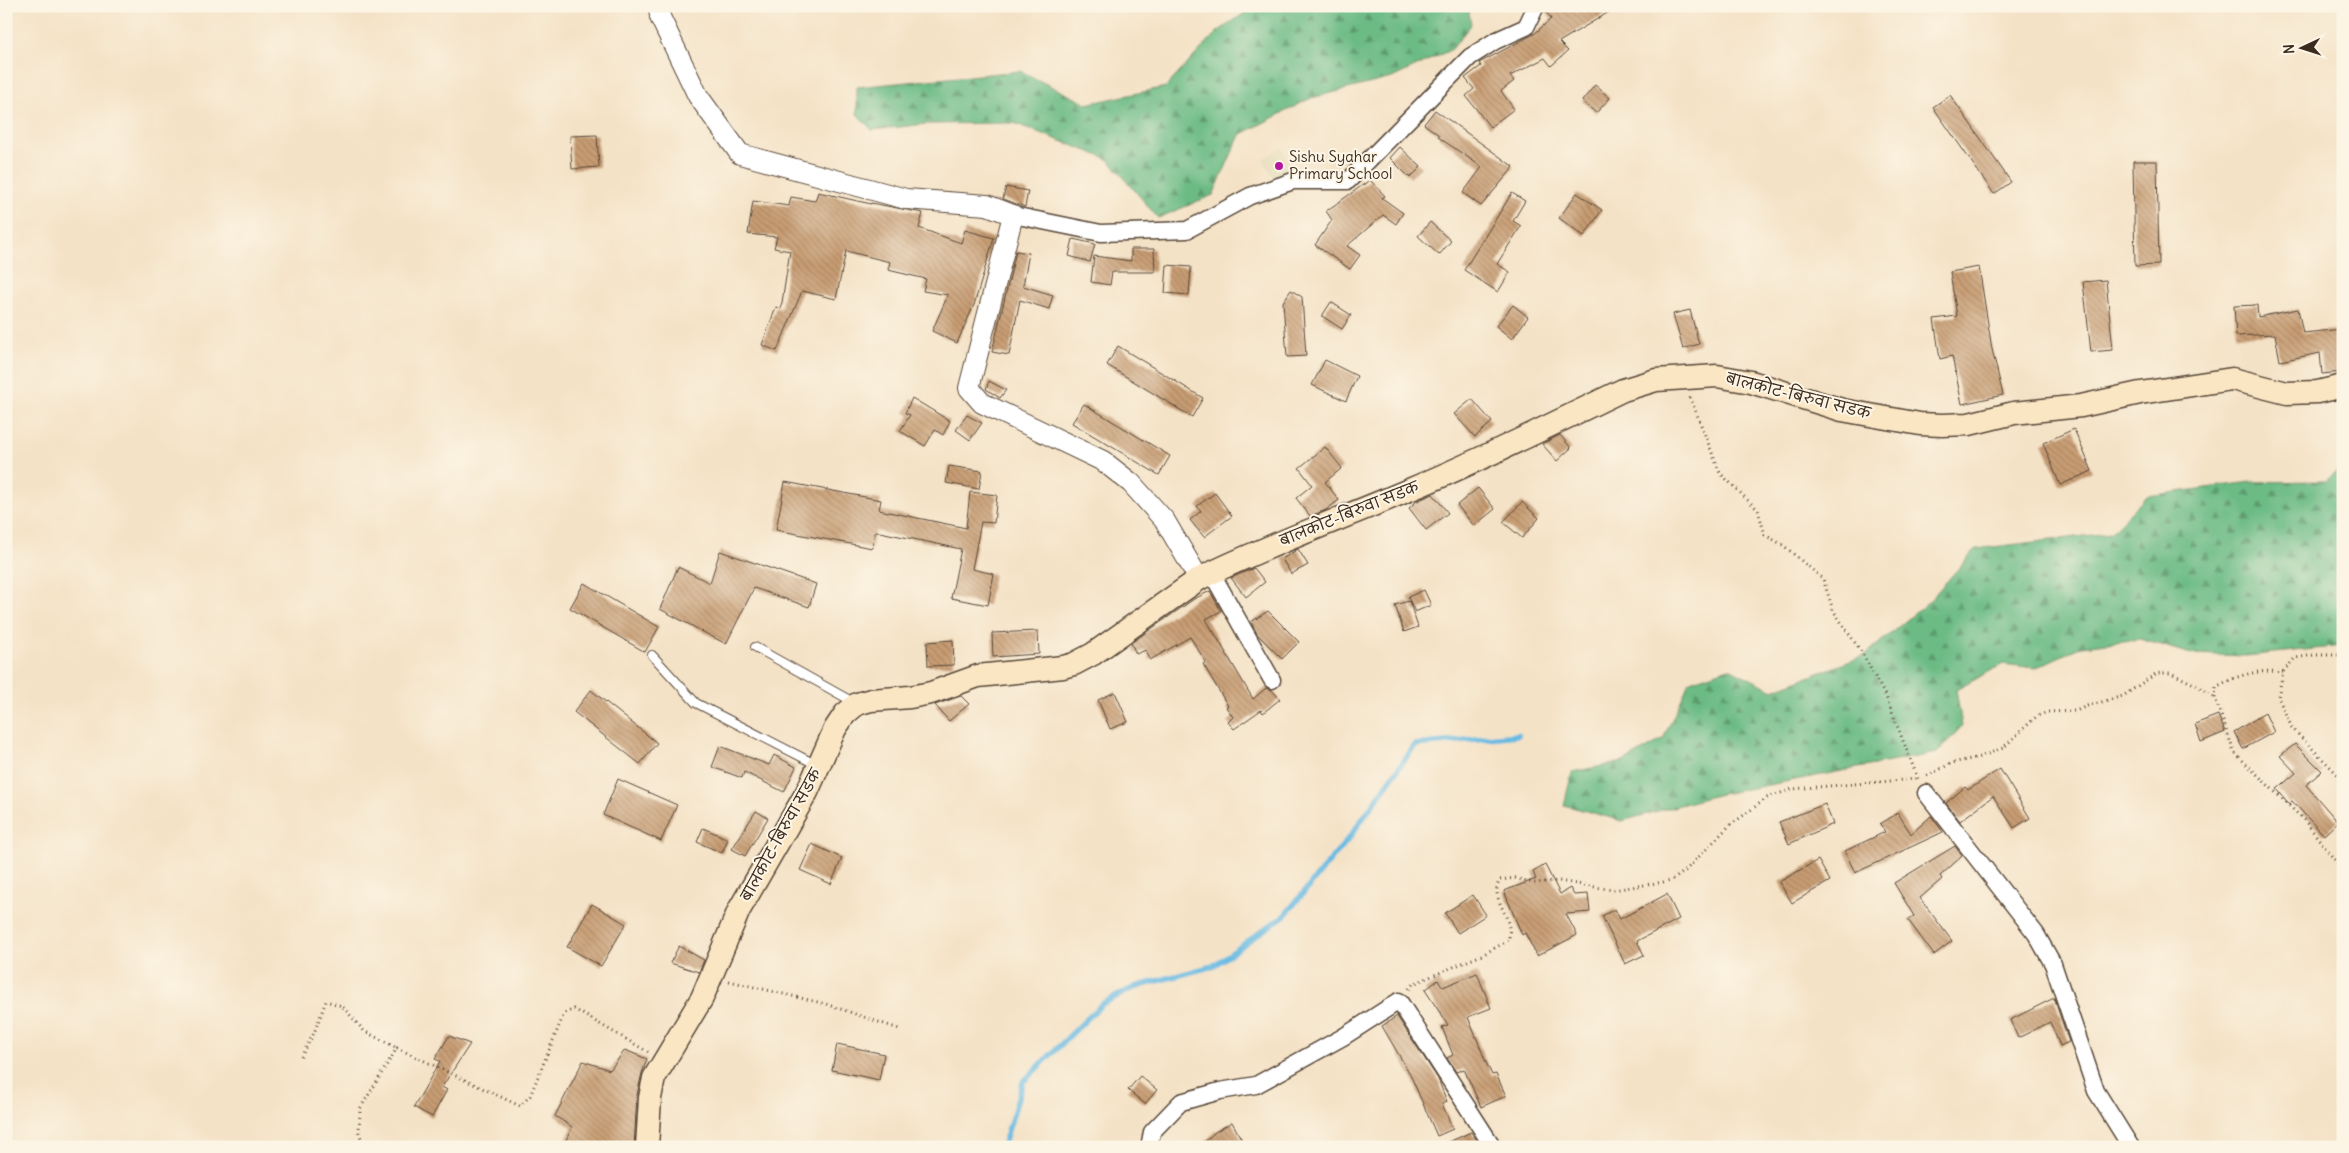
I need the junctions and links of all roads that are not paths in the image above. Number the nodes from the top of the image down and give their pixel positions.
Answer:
1 (659, 6) edge
2 (1536, 6) edge
3 (1013, 215) junction
4 (2343, 386) edge
5 (1205, 575) junction
6 (755, 647) dead end
7 (652, 655) dead end
8 (1272, 680) dead end
9 (857, 704) junction
10 (819, 765) junction
11 (1922, 786) road end
12 (647, 1147) edge
13 (1149, 1147) edge
14 (1493, 1147) edge
15 (2131, 1147) edge

1 - 3 street
2 - 3 street
3 - 5 street
4 - 5 main road, बालकोट-बिरुवा सडक
5 - 8 street
5 - 9 main road, बालकोट-बिरुवा सडक
6 - 9 lane
7 - 10 lane
9 - 10 main road, बालकोट-बिरुवा सडक
10 - 12 main road, बालकोट-बिरुवा सडक
11 - 15 street
13 - 14 street

